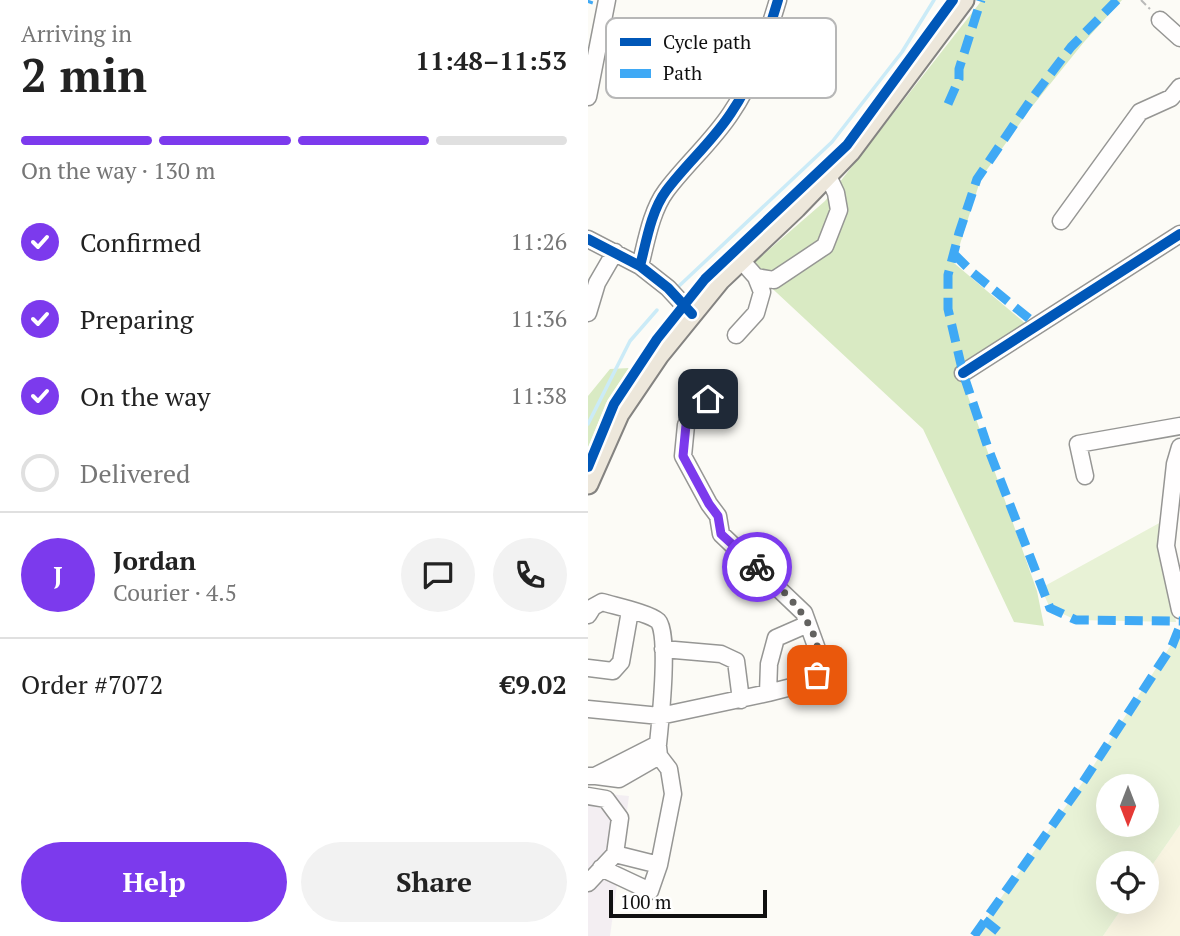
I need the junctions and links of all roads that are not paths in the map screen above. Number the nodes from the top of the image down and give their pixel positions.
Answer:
1 (607, 0) edge
2 (778, 0) edge
3 (964, 0) edge
4 (773, 18) edge
5 (1160, 20) dead end
6 (1180, 38) edge
7 (1180, 87) edge
8 (588, 97) edge
9 (740, 98) edge
10 (828, 176) junction
11 (1061, 221) dead end
12 (1180, 234) edge
13 (588, 239) edge
14 (615, 252) junction
15 (640, 266) junction
16 (748, 268) junction
17 (588, 313) edge
18 (692, 314) junction
19 (736, 335) dead end
20 (963, 373) dead end
21 (708, 399) dead end
22 (1180, 426) edge
23 (1180, 447) edge
24 (1085, 476) dead end
25 (588, 484) edge
26 (1180, 610) edge
27 (630, 611) junction
28 (588, 615) edge
29 (808, 624) junction
30 (663, 649) junction
31 (588, 668) edge
32 (768, 693) junction
33 (741, 700) junction
34 (588, 709) edge
35 (660, 716) junction
36 (658, 750) junction
37 (591, 776) edge
38 (588, 796) edge
39 (615, 854) junction
40 (659, 865) junction
41 (601, 868) junction
42 (588, 883) edge

1 - 8 street
2 - 4 street
3 - 10 main road
5 - 6 street
7 - 11 street
9 - 15 street
10 - 16 main road
10 - 16 street
12 - 20 street
13 - 14 street
14 - 15 street
14 - 17 street
15 - 18 street
16 - 18 main road
16 - 19 street
18 - 25 main road
21 - 29 street
22 - 24 street
23 - 26 street
27 - 28 street
27 - 30 street
27 - 31 street
29 - 32 street
29 - 32 street
30 - 33 street
30 - 35 street
32 - 33 street
33 - 35 street
34 - 35 street
35 - 36 street
36 - 37 street
36 - 40 street
38 - 39 street
39 - 40 street
39 - 41 street
40 - 41 street
41 - 42 street

